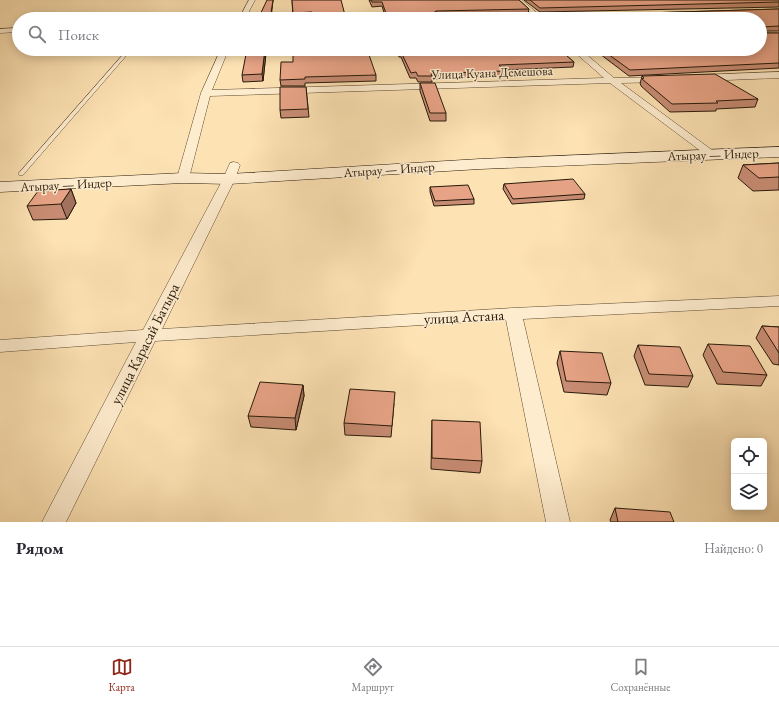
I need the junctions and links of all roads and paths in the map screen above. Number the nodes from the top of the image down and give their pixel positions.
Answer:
1 (252, 0) edge
2 (518, 0) edge
3 (246, 12) edge
4 (535, 12) edge
5 (12, 30) edge
6 (0, 31) edge
7 (124, 56) edge
8 (221, 56) edge
9 (583, 56) edge
10 (779, 75) edge
11 (692, 78) edge
12 (668, 79) edge
13 (612, 81) junction
14 (206, 93) junction
15 (779, 143) edge
16 (705, 150) junction
17 (779, 152) edge
18 (185, 171) junction
19 (232, 172) junction
20 (0, 174) edge
21 (21, 174) junction
22 (0, 187) edge
23 (779, 301) edge
24 (513, 314) junction
25 (149, 335) junction
26 (0, 346) edge
27 (54, 522) edge
28 (558, 522) edge

1 - 3 street
2 - 4 street
5 - 6 street
7 - 21 lane
8 - 14 street
9 - 13 street
10 - 11 street
12 - 13 street, Улица Куана Демешова
13 - 14 street, Улица Куана Демешова
13 - 16 street
14 - 18 street
15 - 16 main road, Атырау — Индер
16 - 17 main road, Атырау — Индер
16 - 19 main road, Атырау — Индер
18 - 19 main road, Атырау — Индер
18 - 21 main road, Атырау — Индер
18 - 22 main road, Атырау — Индер
19 - 25 street, улица Карасай Батыра
20 - 21 main road, Атырау — Индер
23 - 24 street, улица Астана
24 - 25 street, улица Астана
24 - 28 street
25 - 26 street, улица Астана
25 - 27 street, улица Карасай Батыра

